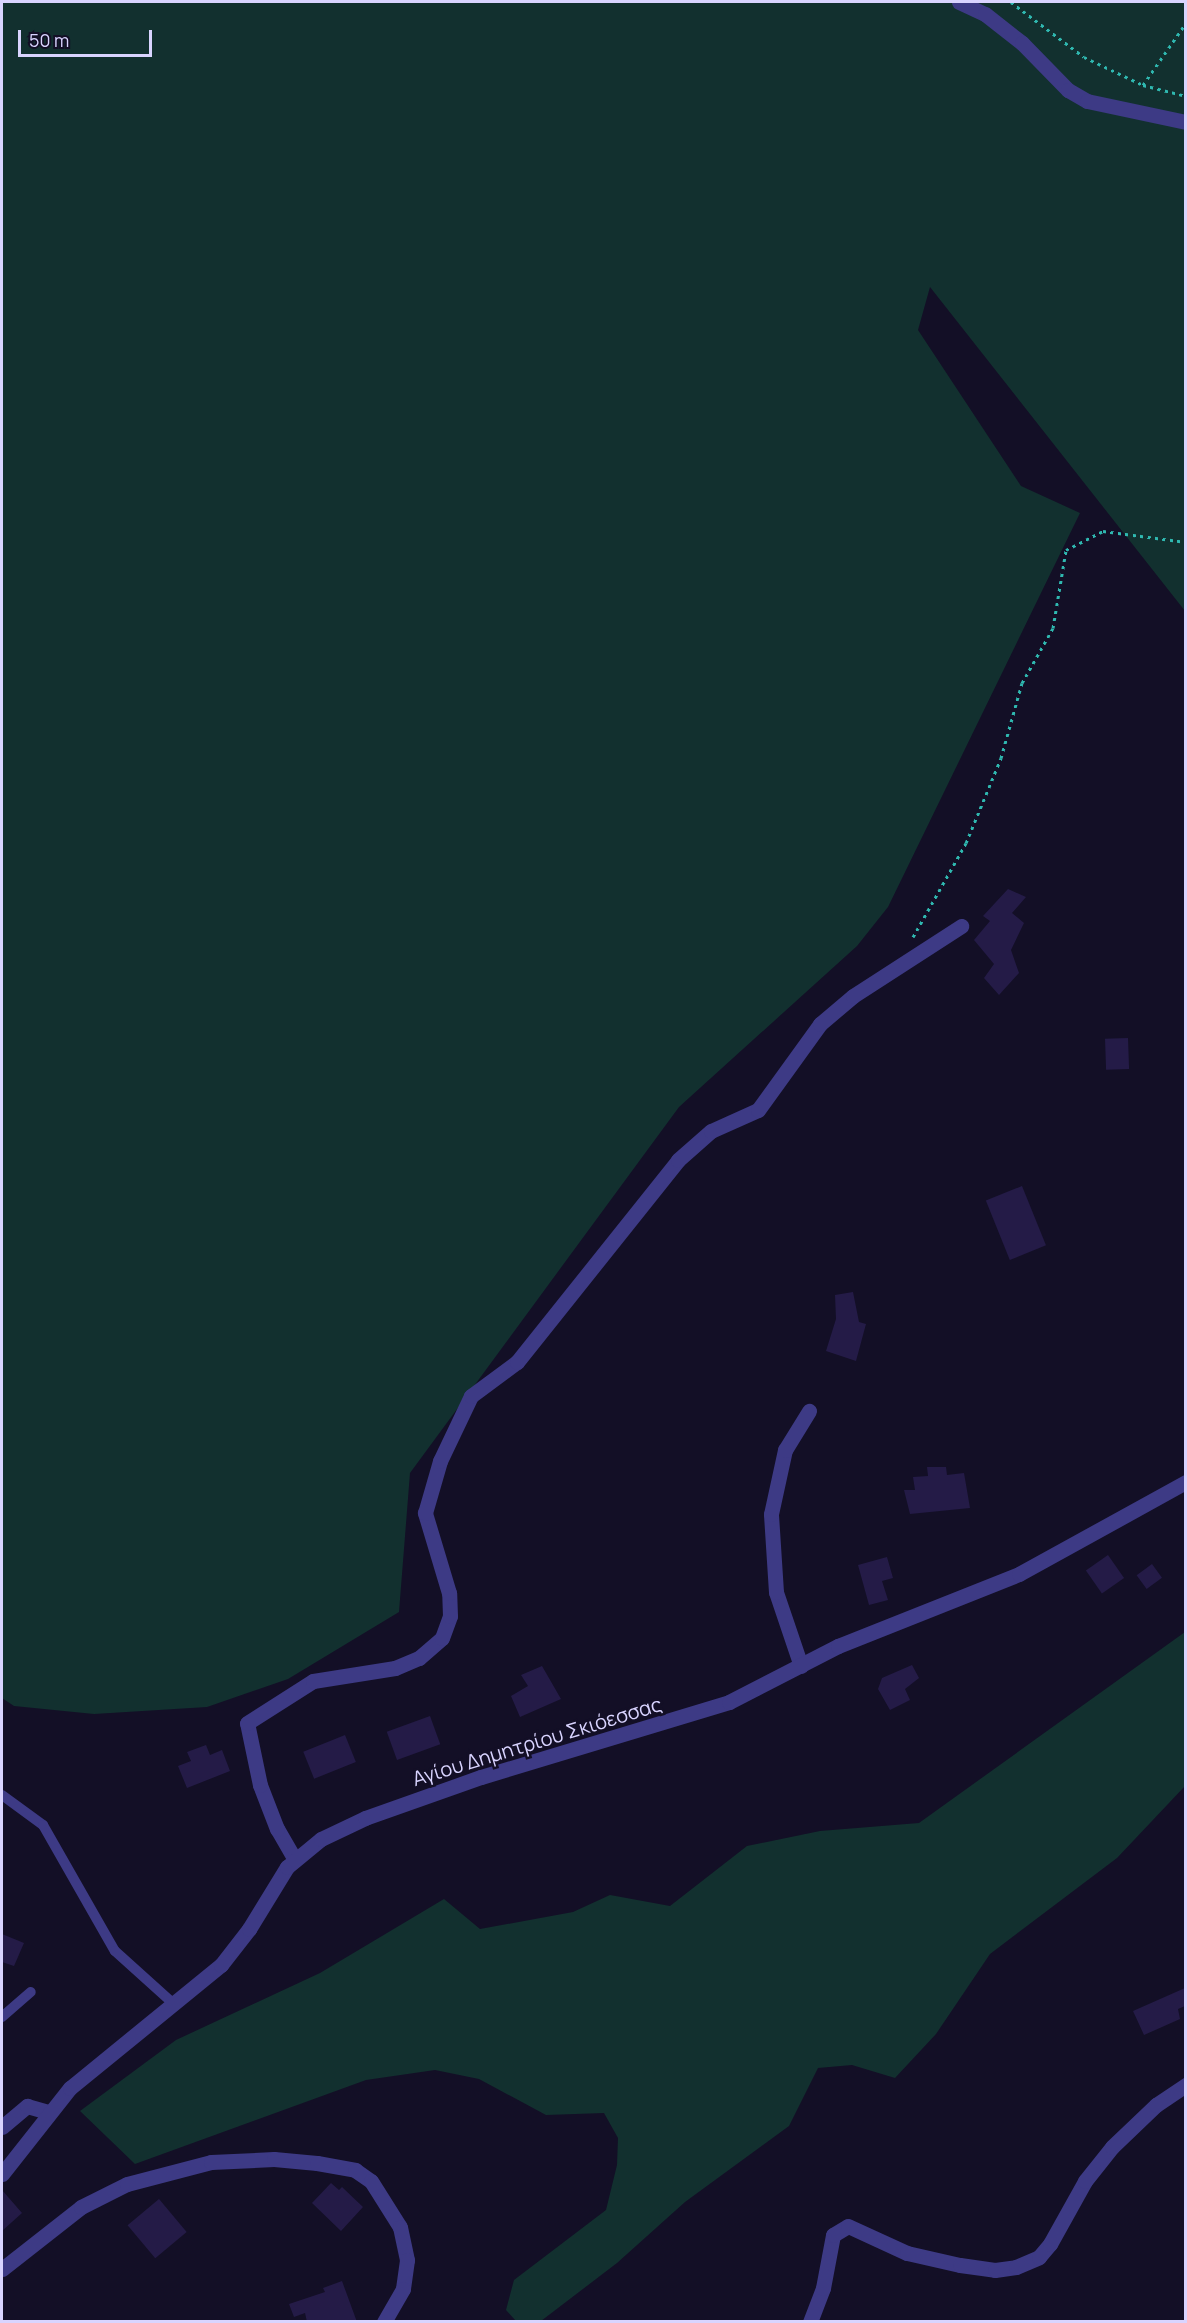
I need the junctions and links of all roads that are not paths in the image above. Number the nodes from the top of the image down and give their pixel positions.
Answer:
1 (958, 2) edge
2 (1185, 122) edge
3 (961, 926) dead end
4 (809, 1411) dead end
5 (1185, 1482) edge
6 (801, 1666) junction
7 (2, 1795) edge
8 (294, 1858) junction
9 (31, 1992) dead end
10 (175, 2005) junction
11 (2, 2017) edge
12 (1185, 2085) edge
13 (48, 2112) junction
14 (2, 2127) edge
15 (2, 2174) edge
16 (2, 2269) edge
17 (384, 2322) edge
18 (810, 2322) edge

1 - 2 street
3 - 8 street
4 - 6 street
5 - 6 street, Αγίου Δημητρίου Σκιόεσσας
6 - 8 street, Αγίου Δημητρίου Σκιόεσσας
7 - 10 lane
8 - 10 street, Αγίου Δημητρίου Σκιόεσσας
9 - 11 lane
10 - 13 street, Αγίου Δημητρίου Σκιόεσσας
12 - 18 street
13 - 14 street
13 - 15 street, Αγίου Δημητρίου Σκιόεσσας
16 - 17 street

